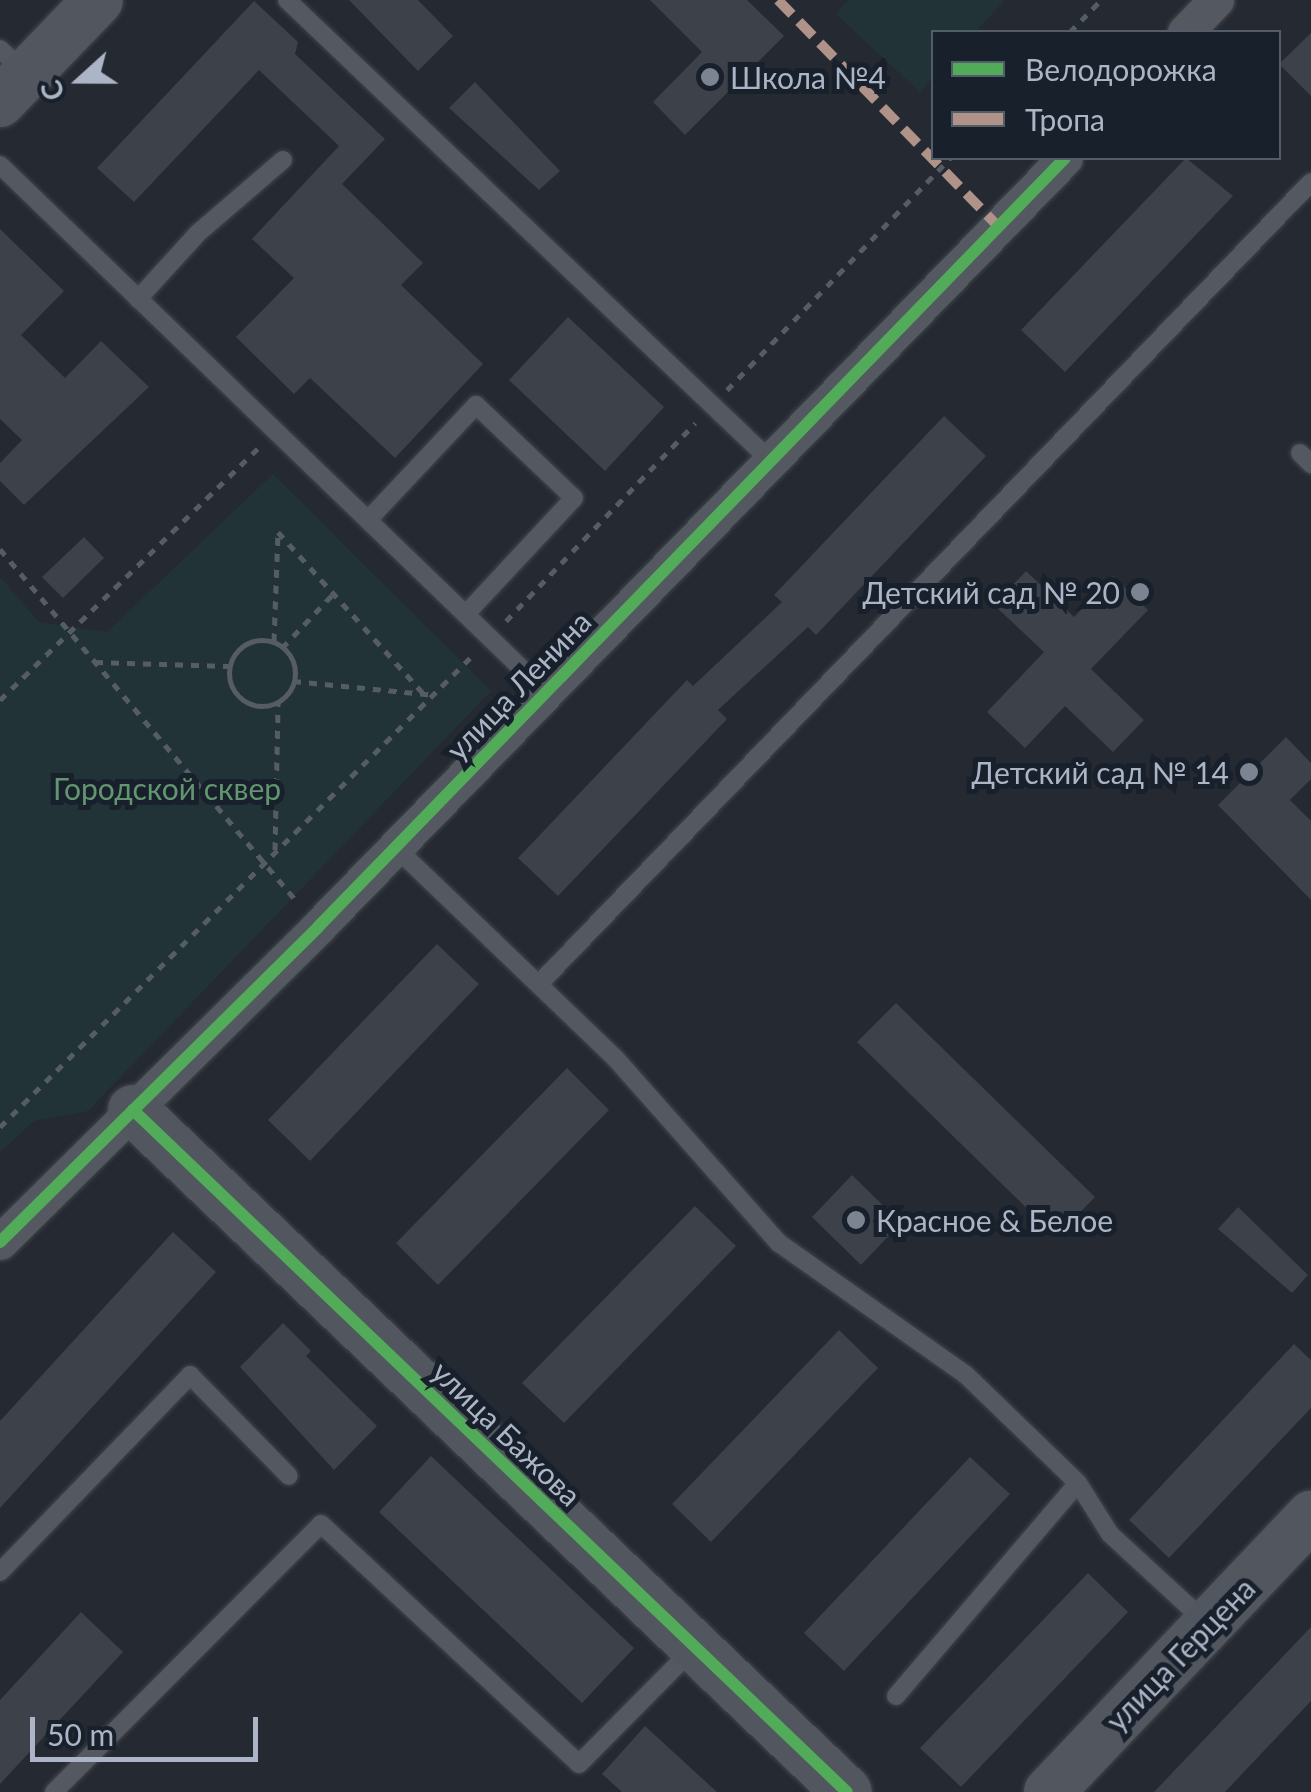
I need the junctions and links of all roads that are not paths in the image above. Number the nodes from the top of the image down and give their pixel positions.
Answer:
1 (98, 0) edge
2 (287, 0) edge
3 (1216, 0) edge
4 (1187, 30) edge
5 (9, 75) edge
6 (283, 160) dead end
7 (1063, 160) edge
8 (0, 166) edge
9 (1311, 182) edge
10 (138, 299) junction
11 (771, 461) junction
12 (368, 520) junction
13 (466, 614) junction
14 (546, 692) junction
15 (395, 847) junction
16 (539, 984) junction
17 (133, 1110) junction
18 (0, 1242) edge
19 (289, 1476) dead end
20 (1078, 1483) junction
21 (1311, 1516) edge
22 (0, 1572) edge
23 (1208, 1624) junction
24 (695, 1647) junction
25 (896, 1696) dead end
26 (54, 1792) edge
27 (847, 1792) edge
28 (1049, 1792) edge

1 - 5 street
2 - 11 lane
3 - 4 street
6 - 10 lane
7 - 11 street, улица Ленина
8 - 10 lane
9 - 16 lane
10 - 12 lane
11 - 14 street, улица Ленина
12 - 13 lane
12 - 13 lane
13 - 14 lane
14 - 15 street, улица Ленина
15 - 16 lane
15 - 17 street, улица Ленина
16 - 20 lane
17 - 18 street, улица Ленина
17 - 24 street, улица Бажова
19 - 22 lane
20 - 23 lane
20 - 25 lane
21 - 23 street, улица Герцена
23 - 28 street, улица Герцена
24 - 26 lane
24 - 27 street, улица Бажова

